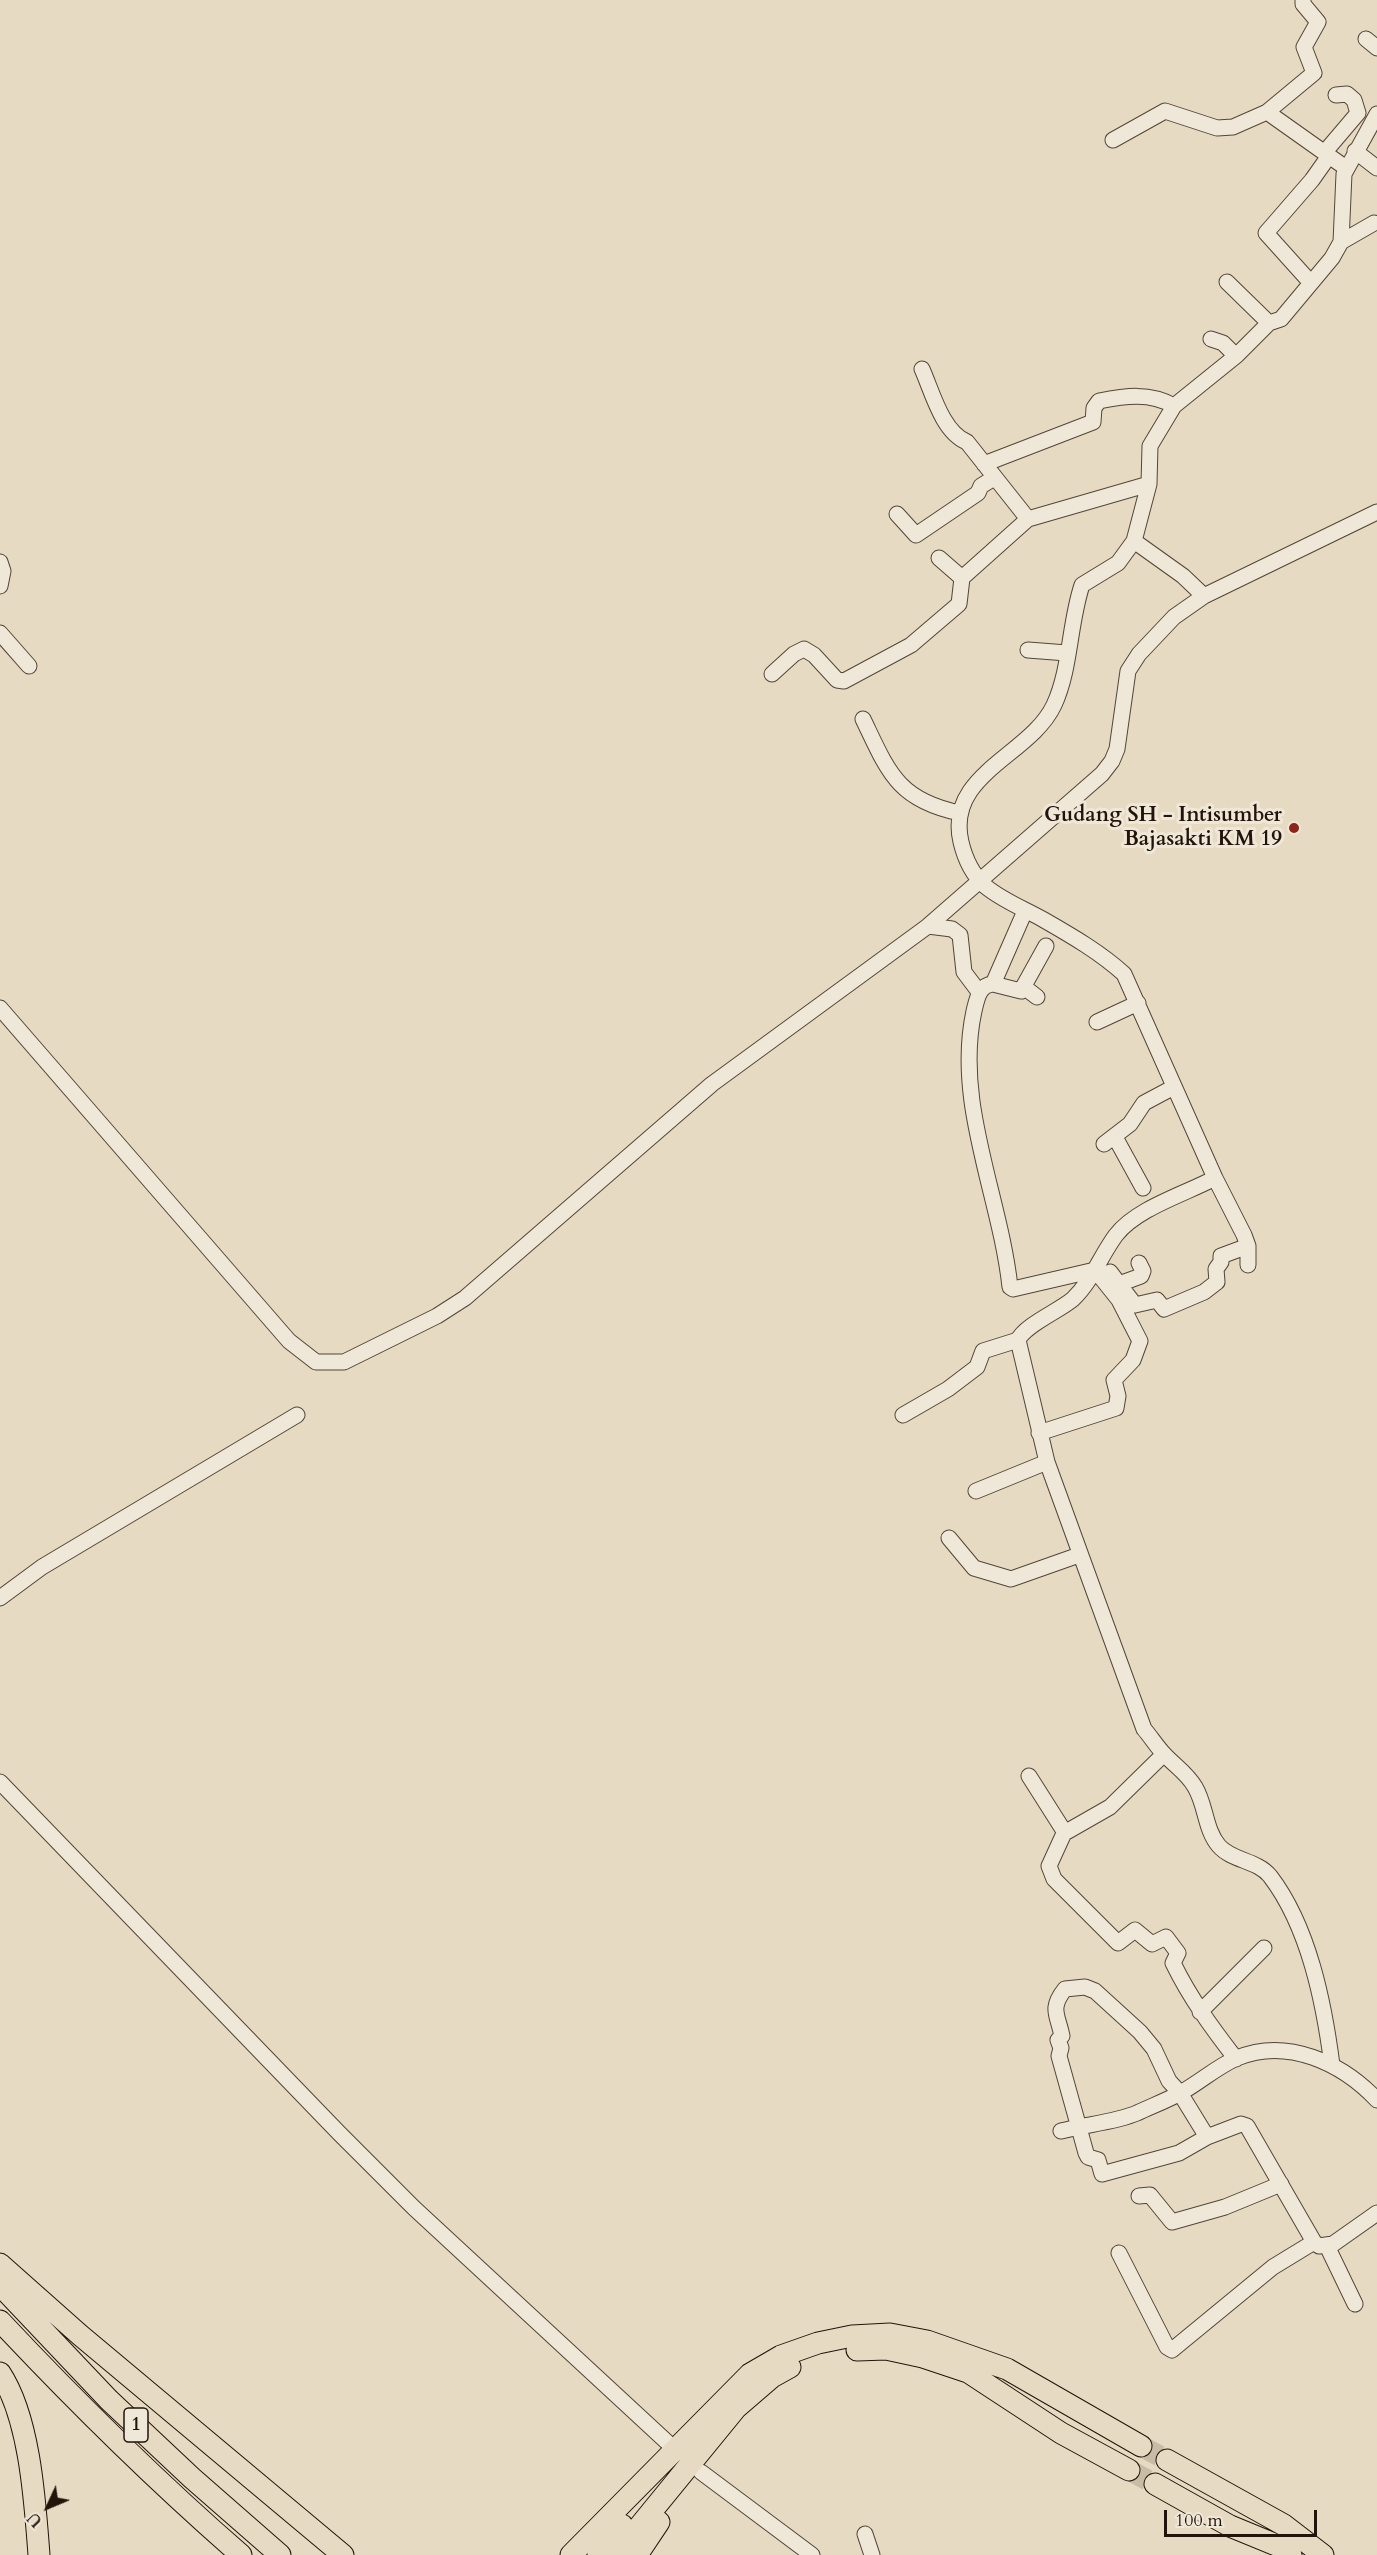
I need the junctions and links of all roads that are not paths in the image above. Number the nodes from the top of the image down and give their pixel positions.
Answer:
1 (1303, 0) edge
2 (1336, 95) dead end
3 (1267, 112) junction
4 (1377, 114) edge
5 (1113, 141) dead end
6 (1355, 151) junction
7 (1327, 154) junction
8 (1346, 168) junction
9 (1377, 168) edge
10 (1374, 223) dead end
11 (1341, 242) junction
12 (1227, 282) dead end
13 (1311, 283) junction
14 (1269, 323) junction
15 (1211, 339) dead end
16 (1236, 356) junction
17 (922, 369) dead end
18 (1174, 406) junction
19 (984, 464) junction
20 (994, 478) junction
21 (1149, 484) junction
22 (1377, 512) edge
23 (897, 514) dead end
24 (1028, 519) junction
25 (1134, 541) junction
26 (939, 558) dead end
27 (0, 562) edge
28 (962, 578) junction
29 (0, 586) edge
30 (1204, 596) junction
31 (0, 633) edge
32 (1028, 650) dead end
33 (1067, 653) junction
34 (29, 666) dead end
35 (771, 674) dead end
36 (863, 719) dead end
37 (960, 813) junction
38 (980, 880) junction
39 (1025, 911) junction
40 (928, 926) junction
41 (1046, 946) dead end
42 (993, 984) junction
43 (1024, 987) junction
44 (979, 992) junction
45 (1037, 997) dead end
46 (1138, 1003) junction
47 (0, 1008) edge
48 (1097, 1022) dead end
49 (1174, 1087) junction
50 (1215, 1178) junction
51 (1143, 1188) dead end
52 (1248, 1246) junction
53 (1139, 1263) dead end
54 (1098, 1265) junction
55 (1248, 1265) dead end
56 (1119, 1284) junction
57 (1018, 1340) junction
58 (297, 1415) dead end
59 (903, 1415) dead end
60 (1039, 1433) junction
61 (1047, 1462) junction
62 (976, 1491) dead end
63 (949, 1538) dead end
64 (1079, 1556) junction
65 (0, 1598) edge
66 (1164, 1754) junction
67 (1029, 1776) dead end
68 (0, 1782) edge
69 (1065, 1831) junction
70 (1264, 1948) dead end
71 (1200, 2012) junction
72 (1236, 2059) junction
73 (1332, 2065) junction
74 (1180, 2093) junction
75 (1377, 2100) edge
76 (1077, 2127) junction
77 (1061, 2131) dead end
78 (1207, 2137) junction
79 (1281, 2184) junction
80 (1139, 2196) dead end
81 (1377, 2213) edge
82 (1320, 2244) junction
83 (1119, 2253) dead end
84 (0, 2264) edge
85 (0, 2285) edge
86 (1355, 2304) dead end
87 (0, 2321) edge
88 (0, 2373) edge
89 (719, 2416) junction
90 (668, 2443) dead end
91 (1141, 2446) tunnel mouth
92 (1167, 2460) tunnel mouth
93 (1129, 2470) tunnel mouth
94 (701, 2472) dead end
95 (1155, 2484) tunnel mouth
96 (865, 2534) dead end
97 (39, 2555) edge
98 (242, 2555) edge
99 (280, 2555) edge
100 (343, 2555) edge
101 (571, 2555) edge
102 (598, 2555) edge
103 (616, 2555) edge
104 (637, 2555) edge
105 (812, 2555) edge
106 (872, 2555) edge
107 (1291, 2555) edge
108 (1323, 2555) edge

1 - 3 street
2 - 7 street
3 - 5 street
3 - 7 street
4 - 6 street
6 - 8 street
6 - 9 street
7 - 8 street
7 - 13 street
8 - 11 street
10 - 11 street
11 - 13 street
12 - 14 street
13 - 14 street
14 - 16 street
15 - 16 street
16 - 18 street
17 - 19 street
18 - 19 street
18 - 21 street
19 - 20 street
20 - 23 street
20 - 24 street
21 - 24 street
21 - 25 street
22 - 30 street
24 - 28 street
25 - 30 street
25 - 33 street
26 - 28 street
27 - 29 street
28 - 35 street
30 - 38 street
31 - 34 street
32 - 33 street
33 - 37 street
36 - 37 street
37 - 38 street
38 - 39 street
38 - 40 street
39 - 42 street
39 - 46 street
40 - 44 street
40 - 47 street
41 - 43 street
42 - 43 street
42 - 44 street
43 - 45 street
44 - 54 street
46 - 48 street
46 - 49 street
49 - 50 street
49 - 51 street
50 - 52 street
50 - 54 street
52 - 55 street
52 - 56 street
53 - 56 street
54 - 56 street
54 - 57 street
54 - 60 street
57 - 59 street
57 - 60 street
58 - 65 street
60 - 61 street
61 - 62 street
61 - 64 street
63 - 64 street
64 - 66 street
66 - 69 street
66 - 73 street
67 - 69 street
68 - 90 street
69 - 71 street
70 - 71 street
71 - 72 street
72 - 73 street
72 - 74 street
73 - 75 street
74 - 76 street
74 - 76 street
74 - 78 street
76 - 77 street
76 - 78 street
78 - 79 street
79 - 80 street
79 - 82 street
81 - 82 street
82 - 83 street
82 - 86 street
84 - 100 highway
85 - 99 highway, 1
87 - 98 highway, 1
88 - 97 highway
89 - 91 highway
89 - 93 highway
89 - 101 highway
89 - 102 highway
89 - 103 highway
89 - 104 highway
92 - 108 highway
94 - 105 street
95 - 107 highway
96 - 106 street

